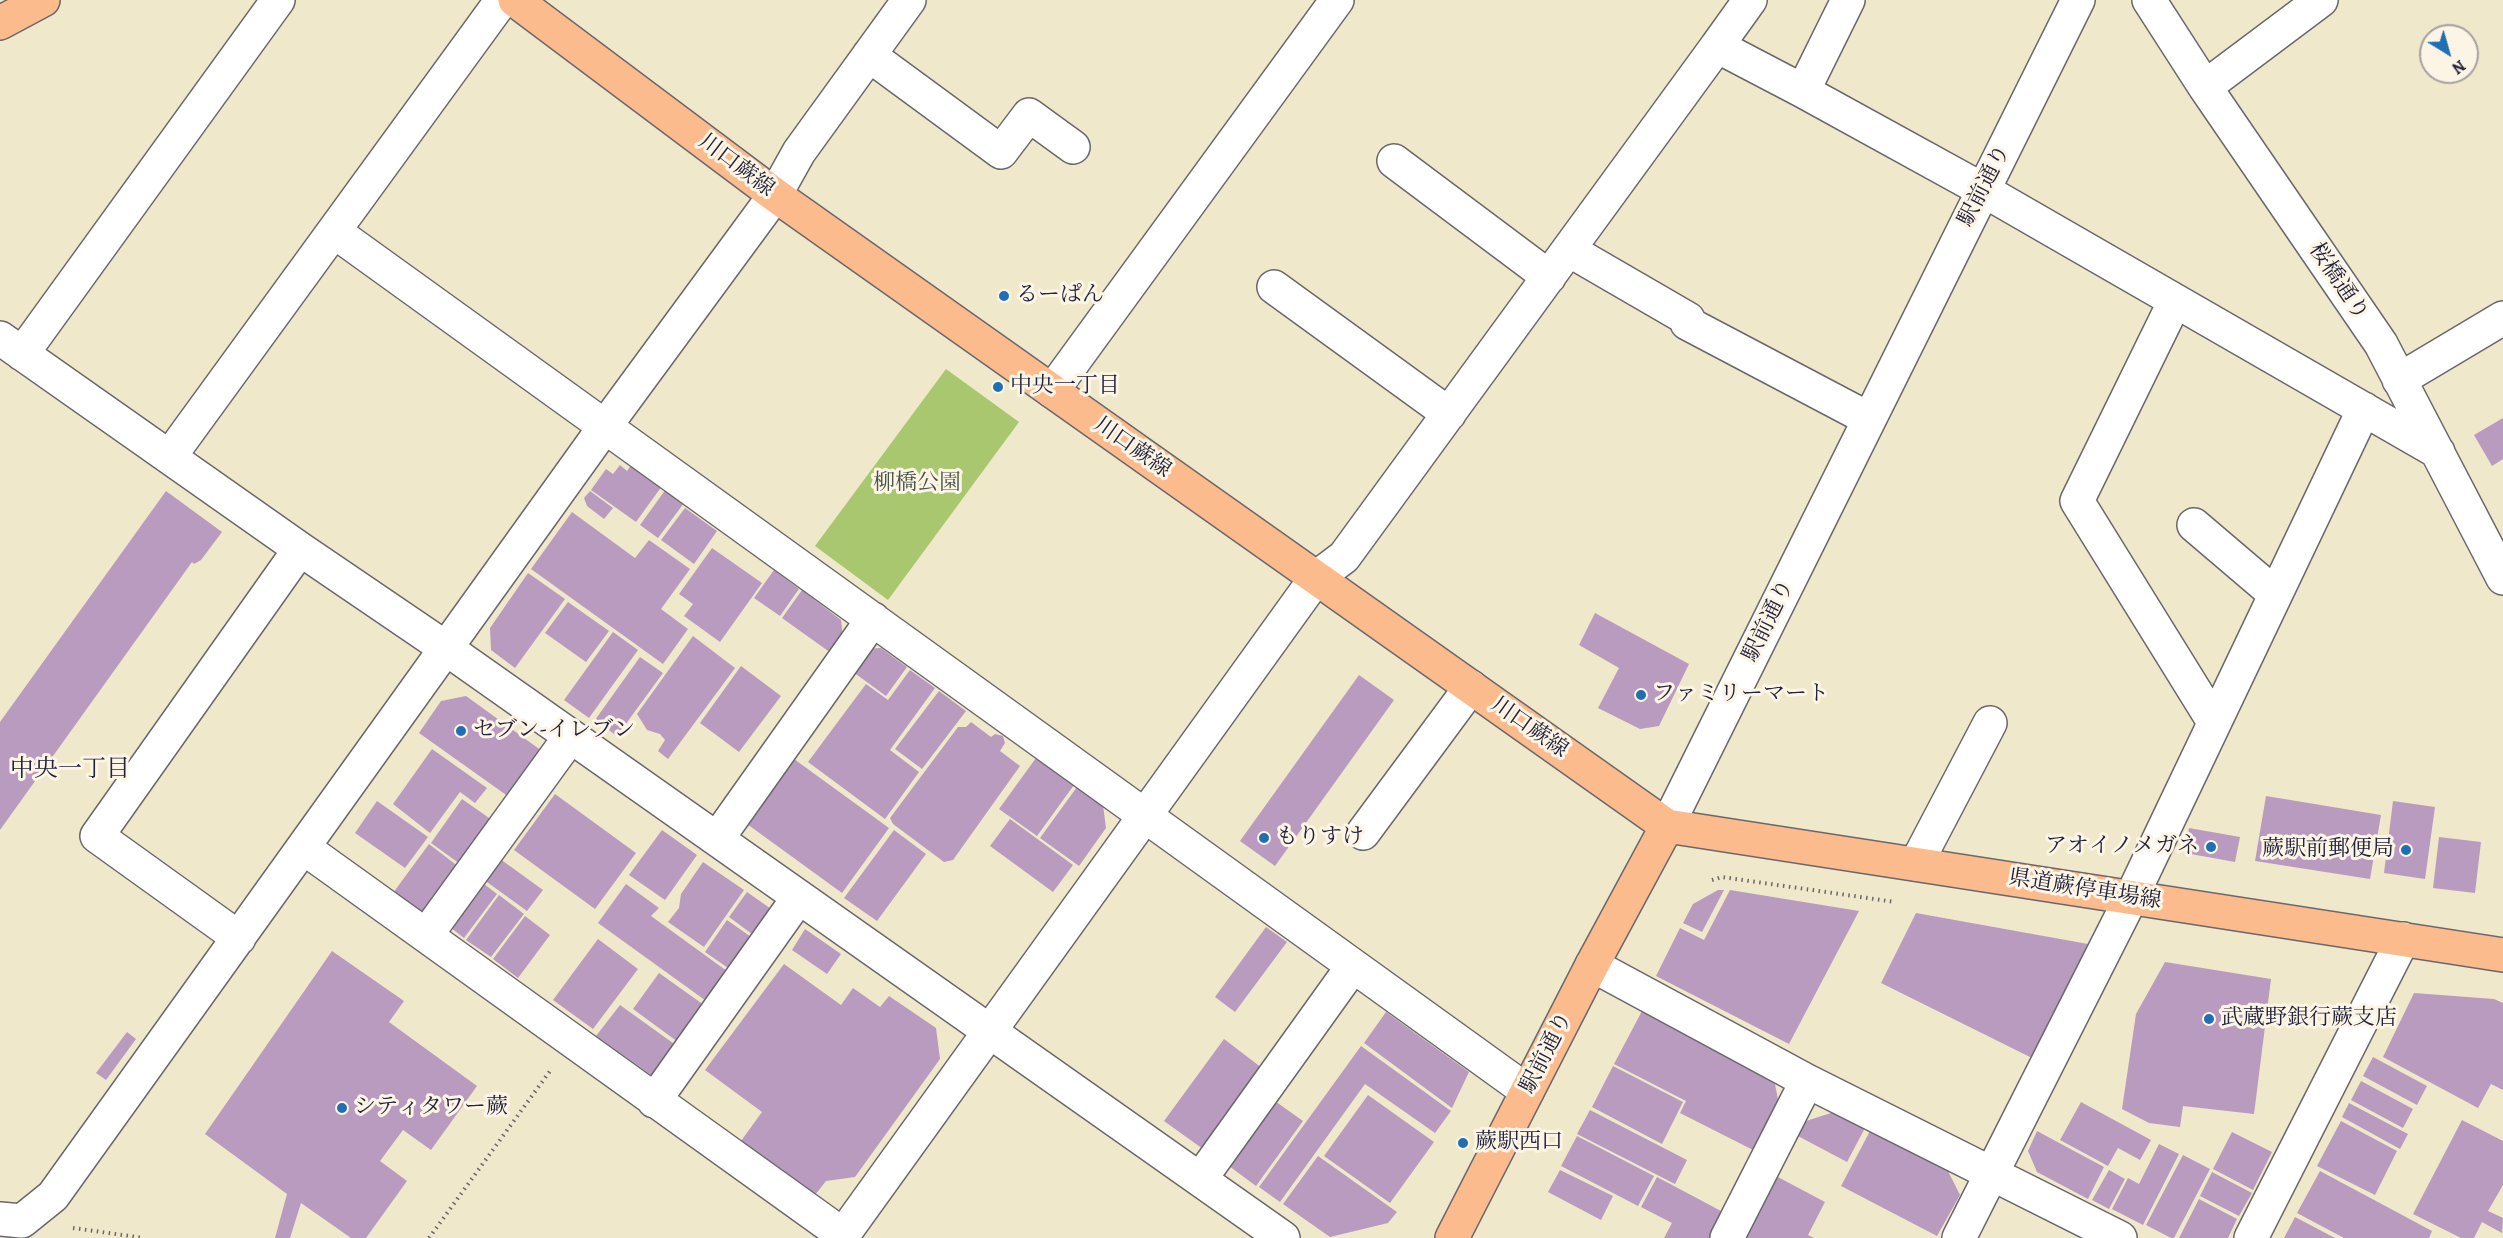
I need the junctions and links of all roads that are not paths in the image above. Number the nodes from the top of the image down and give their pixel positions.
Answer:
1 (278, 0) edge
2 (502, 0) edge
3 (515, 0) edge
4 (909, 0) edge
5 (1337, 0) edge
6 (1750, 0) edge
7 (1848, 0) edge
8 (2078, 0) edge
9 (2149, 0) edge
10 (2321, 0) edge
11 (1717, 46) junction
12 (869, 55) junction
13 (2205, 87) junction
14 (1803, 91) junction
15 (1073, 147) dead end
16 (1394, 160) dead end
17 (1983, 190) junction
18 (775, 195) junction
19 (335, 232) junction
20 (1569, 250) junction
21 (1549, 277) junction
22 (1274, 286) dead end
23 (2175, 301) junction
24 (2503, 318) edge
25 (11, 346) edge
26 (2399, 380) junction
27 (1053, 392) junction
28 (2364, 410) junction
29 (1449, 414) junction
30 (1869, 419) junction
31 (606, 425) junction
32 (2438, 452) junction
33 (170, 456) junction
34 (2194, 525) dead end
35 (300, 549) junction
36 (1316, 578) junction
37 (2503, 578) edge
38 (2275, 594) junction
39 (873, 619) junction
40 (447, 649) junction
41 (1471, 687) junction
42 (2214, 722) junction
43 (1990, 723) dead end
44 (570, 737) junction
45 (1146, 817) junction
46 (1667, 826) junction
47 (1363, 833) dead end
48 (717, 839) junction
49 (304, 848) junction
50 (1916, 864) junction
51 (799, 897) junction
52 (2131, 898) junction
53 (426, 934) junction
54 (239, 938) junction
55 (2403, 939) junction
56 (2503, 955) edge
57 (1592, 965) junction
58 (1353, 966) junction
59 (989, 1030) junction
60 (1807, 1081) junction
61 (1527, 1091) junction
62 (654, 1101) junction
63 (1993, 1172) junction
64 (1201, 1178) junction
65 (11, 1220) edge
66 (1283, 1238) edge
67 (1452, 1238) edge
68 (1727, 1238) edge
69 (1959, 1238) edge
70 (2120, 1238) edge
71 (2252, 1238) edge

1 - 25 street
2 - 19 street
3 - 18 main road, 川口蕨線
4 - 12 street
5 - 27 street
6 - 11 street
7 - 14 street
8 - 17 street, 駅前通り
9 - 13 street, 桜橋通り
10 - 13 street
11 - 14 street
11 - 20 street
12 - 15 street
12 - 18 street
13 - 26 street, 桜橋通り
14 - 17 street
16 - 21 street
17 - 23 street
17 - 30 street, 駅前通り
18 - 27 main road, 川口蕨線
18 - 31 street
19 - 31 street
19 - 33 street
20 - 21 street
20 - 30 street
21 - 29 street
22 - 29 street
23 - 28 street
23 - 42 street
24 - 26 street
25 - 33 street
26 - 32 street, 桜橋通り
27 - 36 main road, 川口蕨線
28 - 32 street
28 - 38 street
29 - 36 street
30 - 46 street, 駅前通り
31 - 39 street
31 - 40 street
32 - 37 street, 桜橋通り
33 - 35 street
34 - 38 street
35 - 40 street
35 - 54 street
36 - 41 main road, 川口蕨線
36 - 45 street
38 - 42 street
39 - 45 street
39 - 48 street
40 - 44 street
40 - 49 street
41 - 46 main road, 川口蕨線
41 - 47 street
42 - 52 street
43 - 50 street
44 - 48 street
44 - 53 street
45 - 58 street
45 - 59 street
46 - 50 main road, 県道蕨停車場線
46 - 57 main road, 駅前通り
48 - 51 street
49 - 53 street
49 - 54 street
50 - 52 main road, 県道蕨停車場線
51 - 59 street
51 - 62 street
52 - 55 main road, 県道蕨停車場線
52 - 63 street
53 - 62 street
54 - 65 street
55 - 56 main road, 県道蕨停車場線
55 - 71 street
57 - 60 street
57 - 61 main road, 駅前通り
58 - 61 street
58 - 64 street
59 - 62 street
59 - 64 street
60 - 63 street
60 - 68 street
61 - 67 main road, 駅前通り
63 - 69 street
63 - 70 street
64 - 66 street

